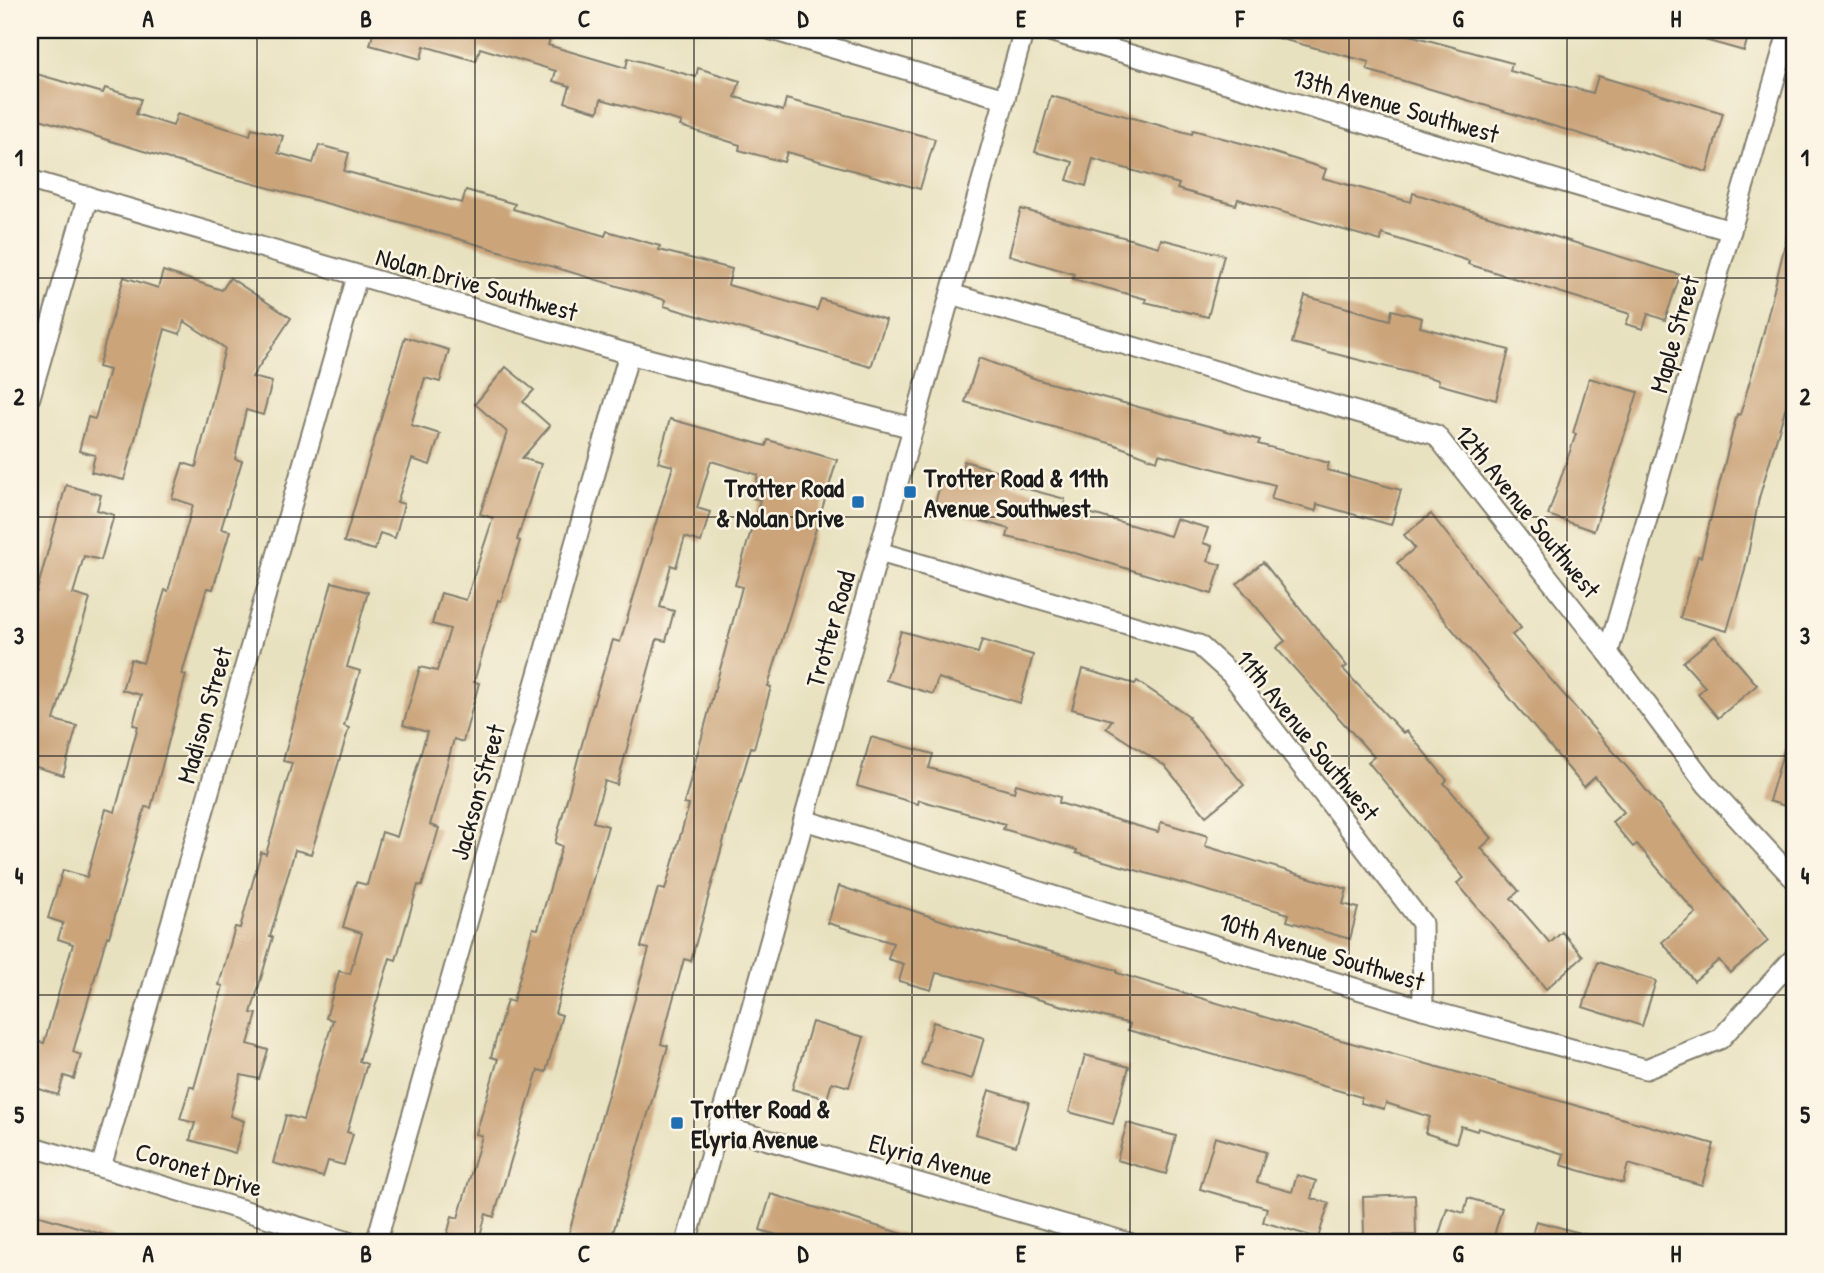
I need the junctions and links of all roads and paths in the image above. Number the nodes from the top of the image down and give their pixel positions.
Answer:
1 (772, 30) edge
2 (1024, 30) edge
3 (1046, 30) edge
4 (1789, 30) edge
5 (1005, 99) junction
6 (30, 180) edge
7 (88, 196) junction
8 (1731, 231) junction
9 (356, 277) junction
10 (951, 294) junction
11 (629, 354) junction
12 (30, 397) edge
13 (913, 428) junction
14 (879, 552) junction
15 (1608, 653) junction
16 (804, 820) junction
17 (1794, 879) edge
18 (1794, 958) edge
19 (1423, 1009) junction
20 (719, 1126) junction
21 (30, 1146) edge
22 (101, 1167) junction
23 (352, 1243) edge
24 (376, 1243) edge
25 (686, 1243) edge
26 (1129, 1243) edge

1 - 5 street
2 - 5 street, Trotter Road
3 - 8 street, 13th Avenue Southwest
4 - 8 street, Maple Street
5 - 10 street, Trotter Road
6 - 7 street, Nolan Drive Southwest
7 - 9 street, Nolan Drive Southwest
7 - 12 street
8 - 15 street, Maple Street
9 - 11 street, Nolan Drive Southwest
9 - 22 street, Madison Street
10 - 13 street, Trotter Road
10 - 15 street, 12th Avenue Southwest
11 - 13 street, Nolan Drive Southwest
11 - 24 street, Jackson Street
13 - 14 street, Trotter Road
14 - 16 street, Trotter Road
14 - 19 street, 11th Avenue Southwest
15 - 17 street, 12th Avenue Southwest
16 - 19 street, 10th Avenue Southwest
16 - 20 street, Trotter Road
18 - 19 street, 10th Avenue Southwest
20 - 25 street, Trotter Road
20 - 26 street, Elyria Avenue
21 - 22 street, Coronet Drive
22 - 23 street, Coronet Drive

